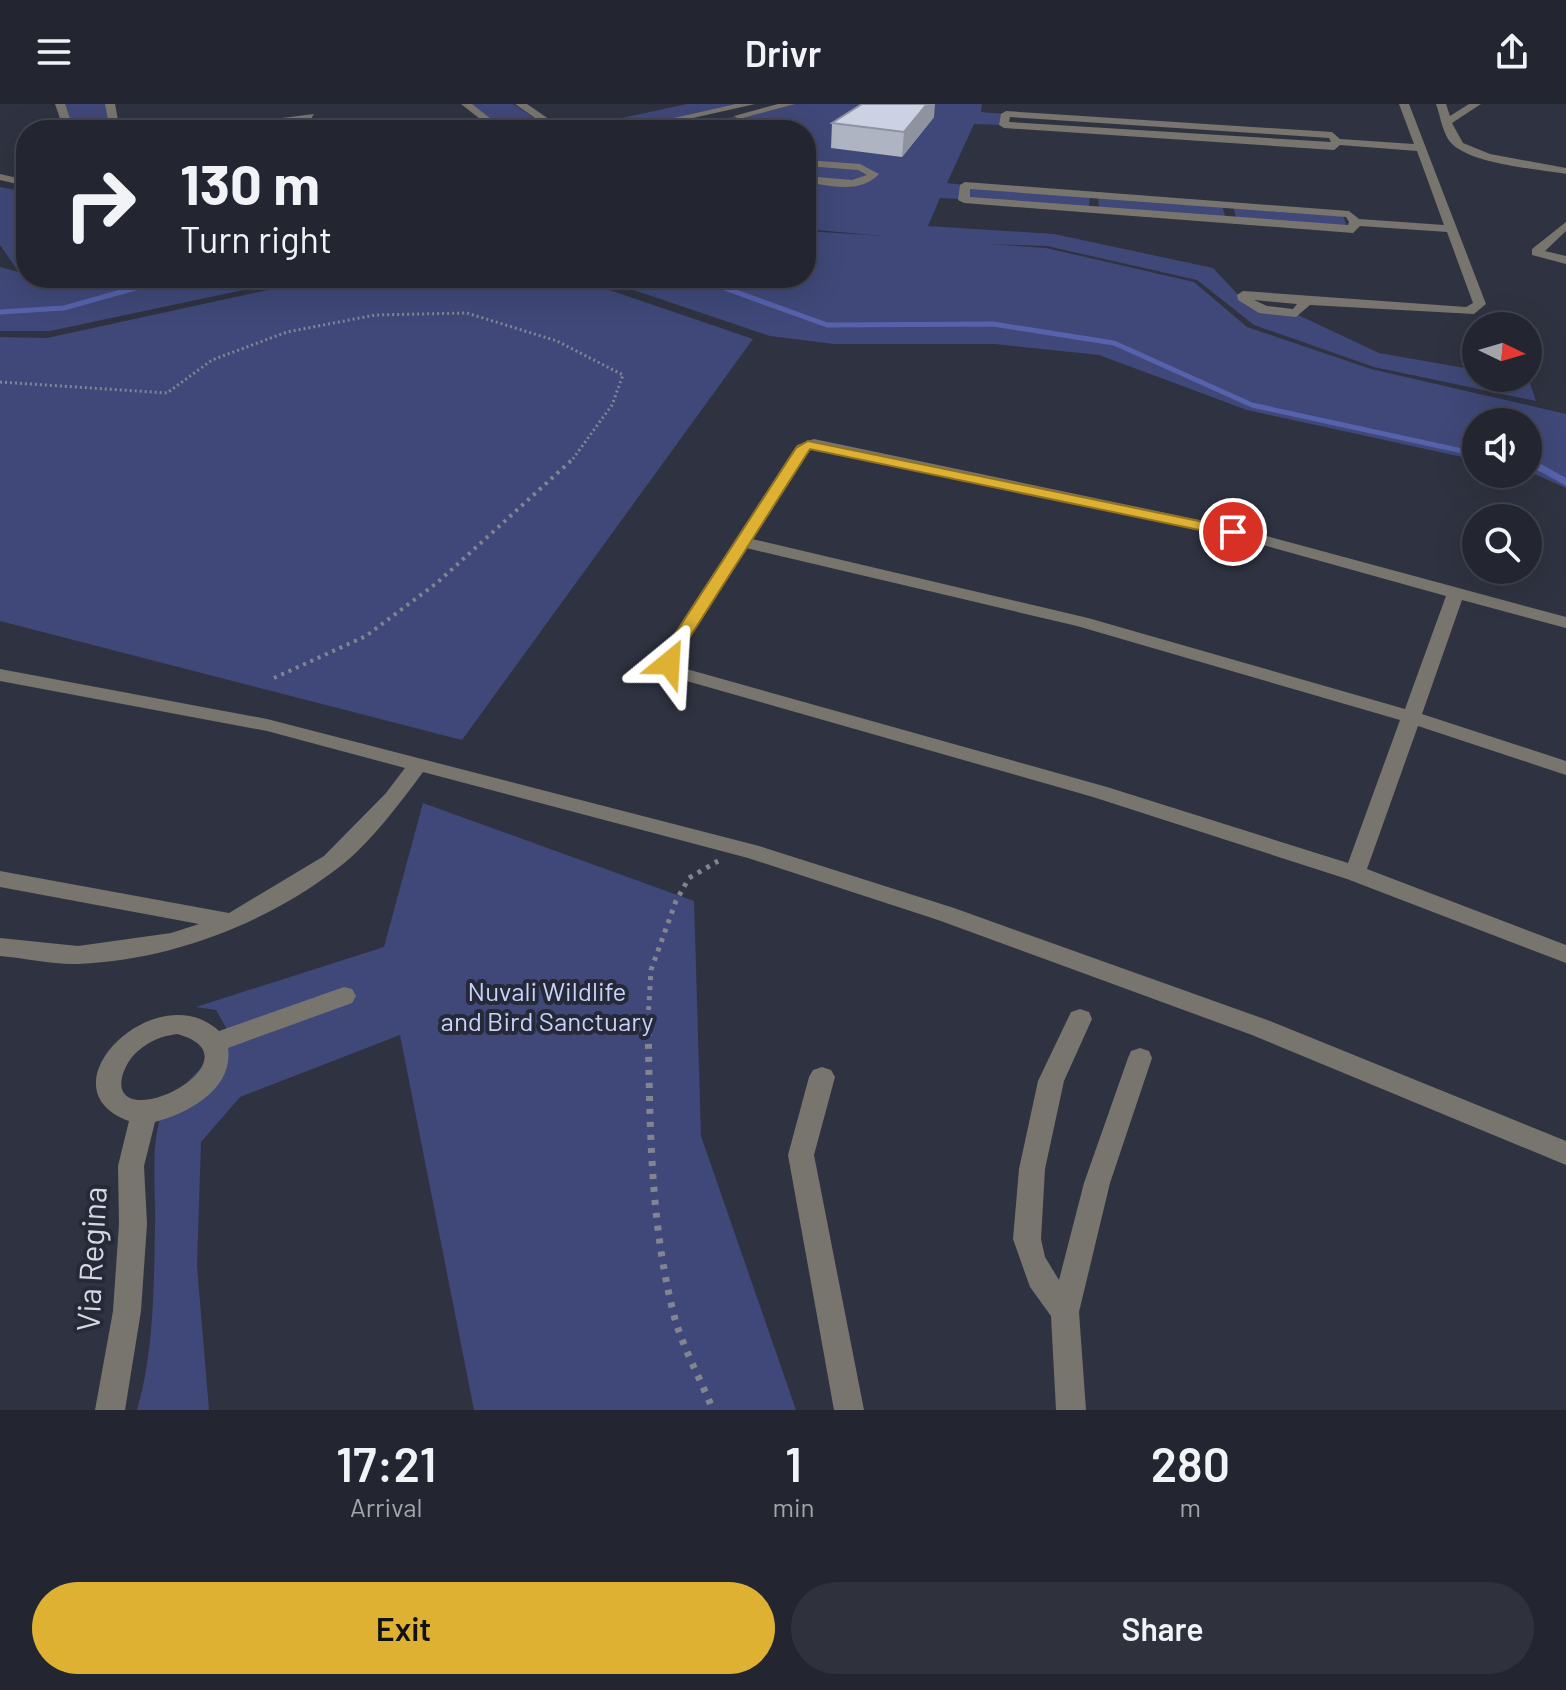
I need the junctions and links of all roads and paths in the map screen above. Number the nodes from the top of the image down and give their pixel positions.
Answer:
1 (307, 104) edge
2 (466, 104) edge
3 (520, 104) edge
4 (750, 104) edge
5 (790, 104) edge
6 (1404, 104) edge
7 (1441, 104) edge
8 (1476, 104) edge
9 (311, 116) junction
10 (279, 120) edge
11 (312, 120) edge
12 (487, 120) edge
13 (545, 120) edge
14 (674, 120) edge
15 (718, 120) edge
16 (1448, 121) junction
17 (1112, 127) junction
18 (1422, 148) junction
19 (816, 164) edge
20 (1566, 171) edge
21 (816, 180) edge
22 (1095, 195) junction
23 (1229, 205) junction
24 (1094, 210) junction
25 (1233, 221) junction
26 (1355, 222) junction
27 (1566, 225) edge
28 (1453, 229) junction
29 (1566, 260) edge
30 (1307, 301) dead end
31 (0, 382) edge
32 (743, 542) junction
33 (1456, 593) junction
34 (1566, 623) edge
35 (0, 675) edge
36 (274, 678) dead end
37 (1411, 717) junction
38 (418, 764) junction
39 (1566, 768) edge
40 (739, 848) junction
41 (1355, 873) junction
42 (0, 879) edge
43 (232, 922) junction
44 (0, 947) edge
45 (1566, 954) edge
46 (344, 996) dead end
47 (1080, 1019) dead end
48 (216, 1042) junction
49 (1140, 1058) dead end
50 (822, 1077) dead end
51 (144, 1113) junction
52 (1566, 1153) edge
53 (1065, 1312) junction
54 (110, 1410) edge
55 (713, 1410) edge
56 (849, 1410) edge
57 (1071, 1410) edge

1 - 9 street
2 - 12 street
3 - 13 street
4 - 14 street
5 - 15 street
6 - 18 street
7 - 16 street
8 - 16 street
9 - 10 street
9 - 11 street
16 - 20 street
17 - 17 street
17 - 18 street
18 - 28 street
19 - 21 street
22 - 23 street
22 - 24 street
22 - 24 street
23 - 25 street
23 - 26 street
24 - 25 street
25 - 26 street
26 - 28 street
27 - 29 street
28 - 30 street
31 - 36 path
32 - 33 street
32 - 37 street
32 - 41 street
33 - 34 street
33 - 37 street
35 - 38 street
37 - 39 street
37 - 41 street
38 - 40 street
38 - 43 street
40 - 52 street
40 - 55 path
41 - 45 street
42 - 43 street
43 - 44 street
46 - 48 street
47 - 53 street
48 - 51 street
48 - 51 street
49 - 53 street
50 - 56 street
51 - 54 street, Via Regina
53 - 57 street

